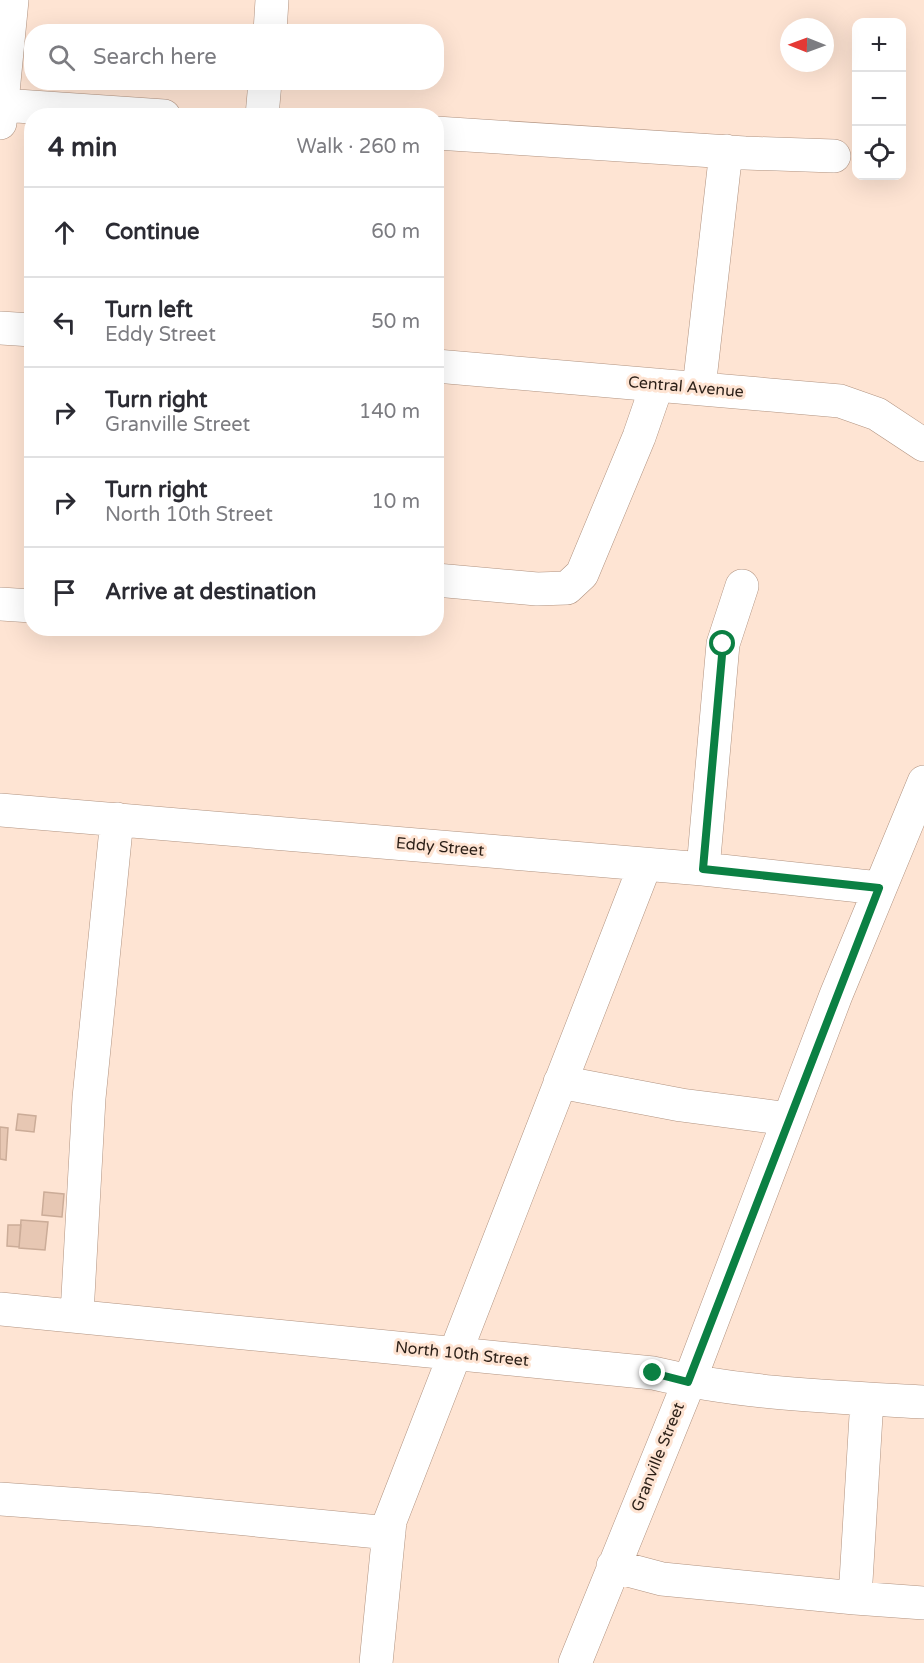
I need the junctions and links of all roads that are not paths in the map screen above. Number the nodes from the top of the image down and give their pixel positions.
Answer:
1 (272, 0) edge
2 (7, 17) edge
3 (270, 24) edge
4 (264, 90) edge
5 (263, 108) edge
6 (1, 114) edge
7 (24, 114) edge
8 (444, 133) edge
9 (726, 151) junction
10 (834, 156) dead end
11 (0, 328) edge
12 (24, 330) edge
13 (444, 367) edge
14 (657, 385) junction
15 (699, 388) junction
16 (924, 445) edge
17 (444, 581) edge
18 (742, 586) dead end
19 (0, 604) edge
20 (24, 606) edge
21 (921, 796) edge
22 (0, 810) edge
23 (117, 819) junction
24 (645, 865) junction
25 (703, 869) junction
26 (879, 888) junction
27 (560, 1082) junction
28 (789, 1119) junction
29 (0, 1308) edge
30 (76, 1314) junction
31 (454, 1353) junction
32 (688, 1382) junction
33 (867, 1399) junction
34 (924, 1402) edge
35 (0, 1499) edge
36 (389, 1533) junction
37 (613, 1566) junction
38 (855, 1598) junction
39 (924, 1603) edge
40 (376, 1663) edge
41 (575, 1663) edge

1 - 3 street
2 - 6 street
4 - 5 street
6 - 7 street
8 - 9 street
9 - 10 street
9 - 15 street
11 - 12 street
13 - 14 street, Central Avenue
14 - 15 street, Central Avenue
14 - 17 street
15 - 16 street, Central Avenue
18 - 25 street
19 - 20 street
21 - 26 street, Granville Street
22 - 23 street, Eddy Street
23 - 24 street, Eddy Street
23 - 30 street
24 - 25 street, Eddy Street
24 - 27 street
25 - 26 street, Eddy Street
26 - 28 street, Granville Street
27 - 28 street
27 - 31 street
28 - 32 street, Granville Street
29 - 30 street, North 10th Street
30 - 31 street, North 10th Street
31 - 32 street, North 10th Street
31 - 36 street
32 - 33 street, North 10th Street
32 - 37 street, Granville Street
33 - 34 street, North 10th Street
33 - 38 street
35 - 36 street
36 - 40 street
37 - 38 street
37 - 41 street, Granville Street
38 - 39 street

